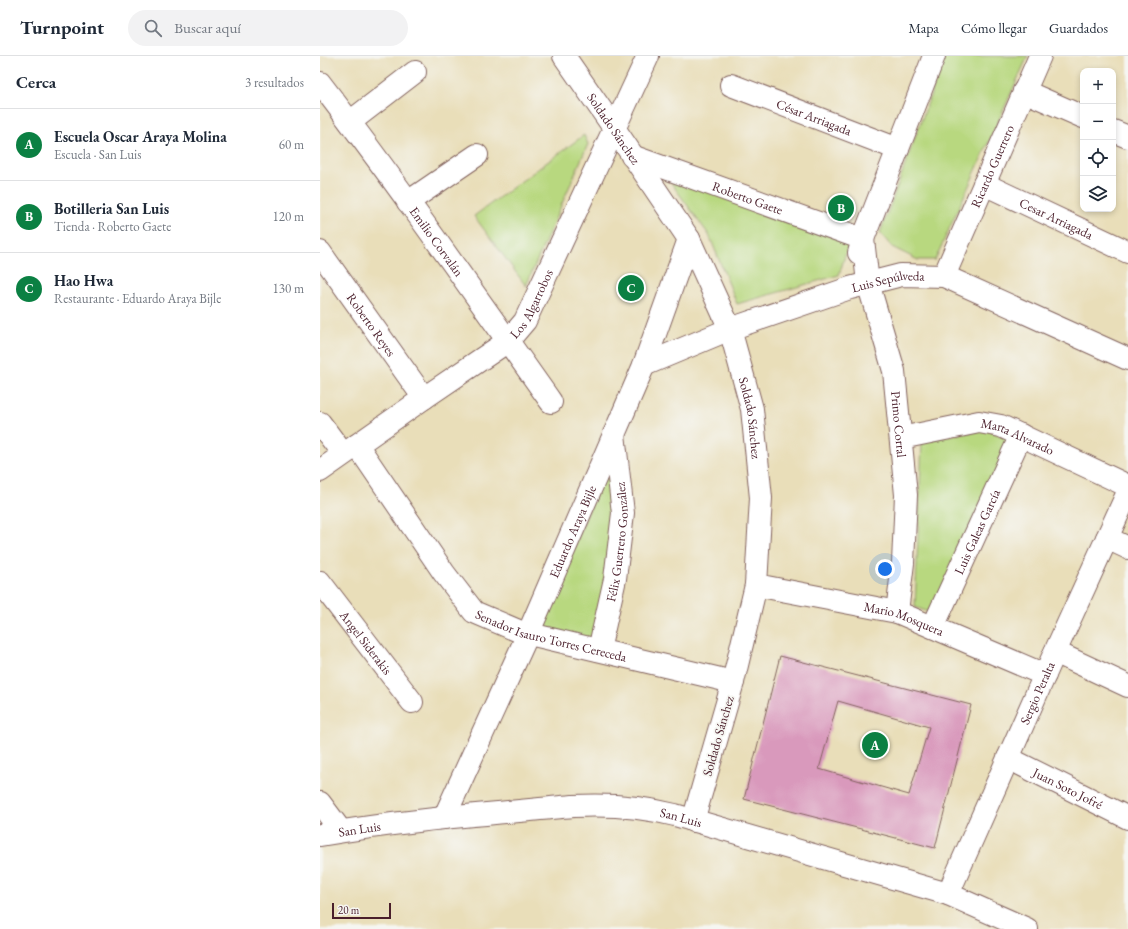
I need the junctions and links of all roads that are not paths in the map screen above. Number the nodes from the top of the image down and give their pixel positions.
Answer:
1 (564, 56) edge
2 (648, 56) edge
3 (1040, 56) edge
4 (931, 57) edge
5 (415, 72) dead end
6 (320, 83) edge
7 (731, 85) dead end
8 (1024, 91) junction
9 (1080, 116) edge
10 (350, 122) junction
11 (614, 128) junction
12 (1116, 132) edge
13 (1128, 137) edge
14 (898, 148) junction
15 (477, 155) dead end
16 (632, 156) junction
17 (984, 184) junction
18 (408, 202) junction
19 (689, 239) junction
20 (863, 239) junction
21 (320, 252) edge
22 (1128, 252) edge
23 (944, 276) junction
24 (859, 286) junction
25 (730, 329) junction
26 (508, 341) junction
27 (1128, 359) edge
28 (644, 365) junction
29 (424, 398) junction
30 (551, 402) dead end
31 (320, 423) edge
32 (614, 433) junction
33 (1021, 435) junction
34 (901, 438) junction
35 (350, 450) junction
36 (320, 471) edge
37 (1128, 486) edge
38 (1128, 492) edge
39 (1107, 538) junction
40 (1128, 548) edge
41 (320, 582) edge
42 (756, 585) junction
43 (897, 612) junction
44 (933, 627) junction
45 (528, 634) junction
46 (598, 650) junction
47 (1055, 652) junction
48 (1045, 675) junction
49 (733, 682) junction
50 (1128, 686) edge
51 (412, 702) dead end
52 (1008, 758) junction
53 (320, 803) edge
54 (444, 818) junction
55 (1128, 818) edge
56 (693, 821) junction
57 (341, 831) junction
58 (320, 835) edge
59 (948, 894) junction
60 (1027, 929) edge

1 - 11 street, Soldado Sánchez
2 - 11 street, Los Algarrobos
3 - 8 street, Ricardo Guerrero
4 - 14 street
5 - 10 street
6 - 10 street, Emilio Corvalán
7 - 14 street, César Arriagada
8 - 9 street
8 - 17 street, Ricardo Guerrero
10 - 18 street, Emilio Corvalán
11 - 16 street, Soldado Sánchez
11 - 26 street, Los Algarrobos
12 - 13 street
14 - 20 street
15 - 18 street
16 - 19 street, Soldado Sánchez
16 - 20 street, Roberto Gaete
17 - 22 street, Cesar Arriagada
17 - 23 street, Ricardo Guerrero
18 - 26 street, Emilio Corvalán
19 - 25 street, Soldado Sánchez
19 - 28 street, Eduardo Araya Bijle
20 - 24 street
21 - 29 street, Roberto Reyes
23 - 24 street, Luis Sepúlveda
23 - 27 street, Luis Sepúlveda
24 - 25 street, Luis Sepúlveda
24 - 34 street, Primo Corral
25 - 28 street, Luis Sepúlveda
25 - 42 street, Soldado Sánchez
26 - 29 street, Los Algarrobos
26 - 30 street, Emilio Corvalán
28 - 32 street, Eduardo Araya Bijle
29 - 35 street, Los Algarrobos
31 - 35 street, Senador Isauro Torres Cereceda
32 - 45 street, Eduardo Araya Bijle
32 - 46 street, Félix Guerrero González
33 - 34 street, Marta Alvarado
33 - 37 street, Marta Alvarado
33 - 44 street, Luis Galeas García
34 - 43 street, Primo Corral
35 - 36 street, Los Algarrobos
35 - 45 street, Senador Isauro Torres Cereceda
38 - 39 street, Sergio Peralta
39 - 40 street
39 - 47 street, Sergio Peralta
41 - 51 street, Angel Siderakis
42 - 43 street, Mario Mosquera
42 - 49 street, Soldado Sánchez
43 - 44 street, Mario Mosquera
44 - 48 street, Mario Mosquera
45 - 46 street, Senador Isauro Torres Cereceda
45 - 54 street, Eduardo Araya Bijle
46 - 49 street, Senador Isauro Torres Cereceda
47 - 48 street, Sergio Peralta
47 - 50 street
48 - 52 street, Sergio Peralta
49 - 56 street, Soldado Sánchez
52 - 55 street, Juan Soto Jofré
52 - 59 street, Sergio Peralta
53 - 57 street
54 - 56 street, San Luis
54 - 57 street, San Luis
56 - 59 street, San Luis
57 - 58 street, San Luis
59 - 60 street, San Luis

